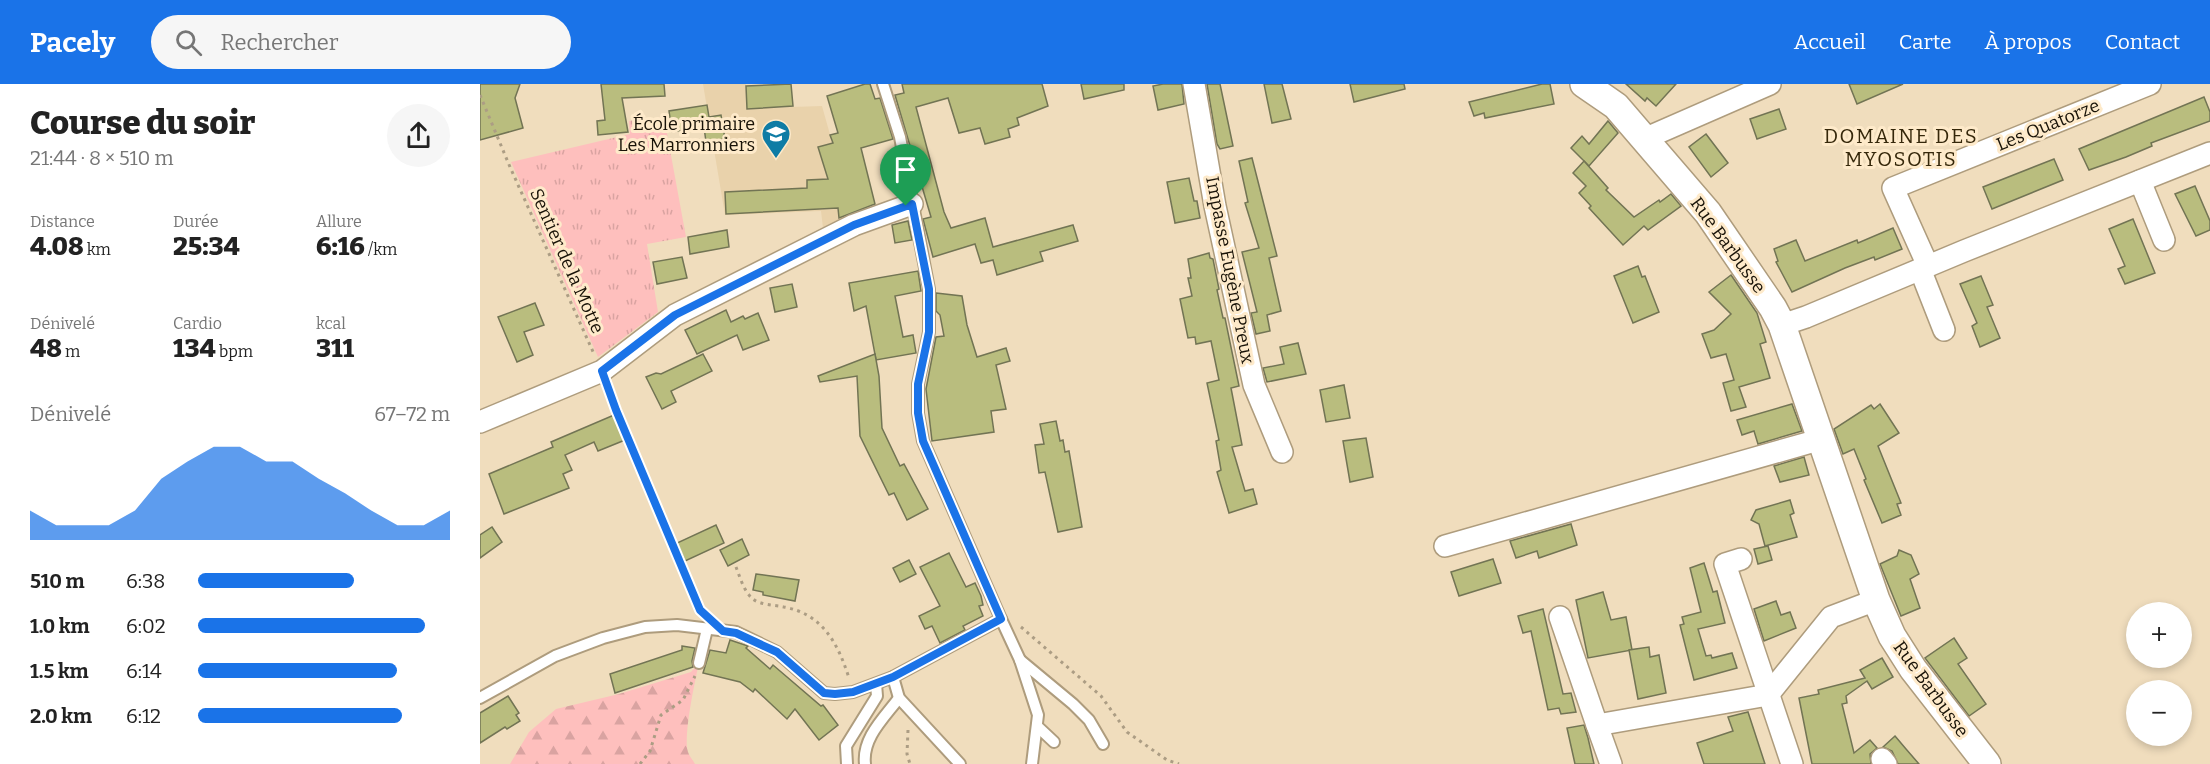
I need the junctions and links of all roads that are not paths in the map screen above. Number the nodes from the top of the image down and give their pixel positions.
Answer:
1 (883, 84) edge
2 (1194, 84) edge
3 (1584, 84) edge
4 (2150, 84) edge
5 (1758, 86) edge
6 (1644, 139) junction
7 (2210, 153) edge
8 (2140, 181) junction
9 (912, 204) junction
10 (2164, 240) dead end
11 (1924, 268) junction
12 (1782, 325) junction
13 (1944, 330) dead end
14 (480, 422) edge
15 (1822, 439) junction
16 (1282, 452) dead end
17 (1445, 546) dead end
18 (1741, 559) dead end
19 (1876, 600) junction
20 (1560, 617) dead end
21 (1001, 619) junction
22 (707, 629) junction
23 (1020, 660) junction
24 (699, 663) road end
25 (893, 677) junction
26 (876, 684) junction
27 (1768, 695) junction
28 (480, 698) edge
29 (899, 698) junction
30 (1597, 725) junction
31 (1038, 727) junction
32 (1054, 742) dead end
33 (1103, 744) dead end
34 (847, 764) edge
35 (865, 764) edge
36 (960, 764) edge
37 (1032, 764) edge
38 (1611, 764) edge
39 (1792, 764) edge
40 (1987, 764) edge

1 - 9 lane
2 - 16 street, Impasse Eugène Preux
3 - 6 street, Rue Barbusse
4 - 11 street, Les Quatorze
5 - 6 street
6 - 12 street, Rue Barbusse
7 - 8 street
8 - 10 street
8 - 11 street
9 - 14 street
9 - 21 lane
11 - 12 street
11 - 13 street, Les Quatorze
12 - 15 street, Rue Barbusse
15 - 17 street
15 - 19 street, Rue Barbusse
18 - 27 street
19 - 27 street
19 - 40 street, Rue Barbusse
20 - 30 street
21 - 23 lane
21 - 25 lane
22 - 24 lane
22 - 26 lane
22 - 28 lane
23 - 31 lane
23 - 33 lane
25 - 26 lane
25 - 29 lane
26 - 34 lane
27 - 30 street
27 - 39 street
29 - 35 lane
29 - 36 lane
30 - 38 street
31 - 32 lane
31 - 37 lane

